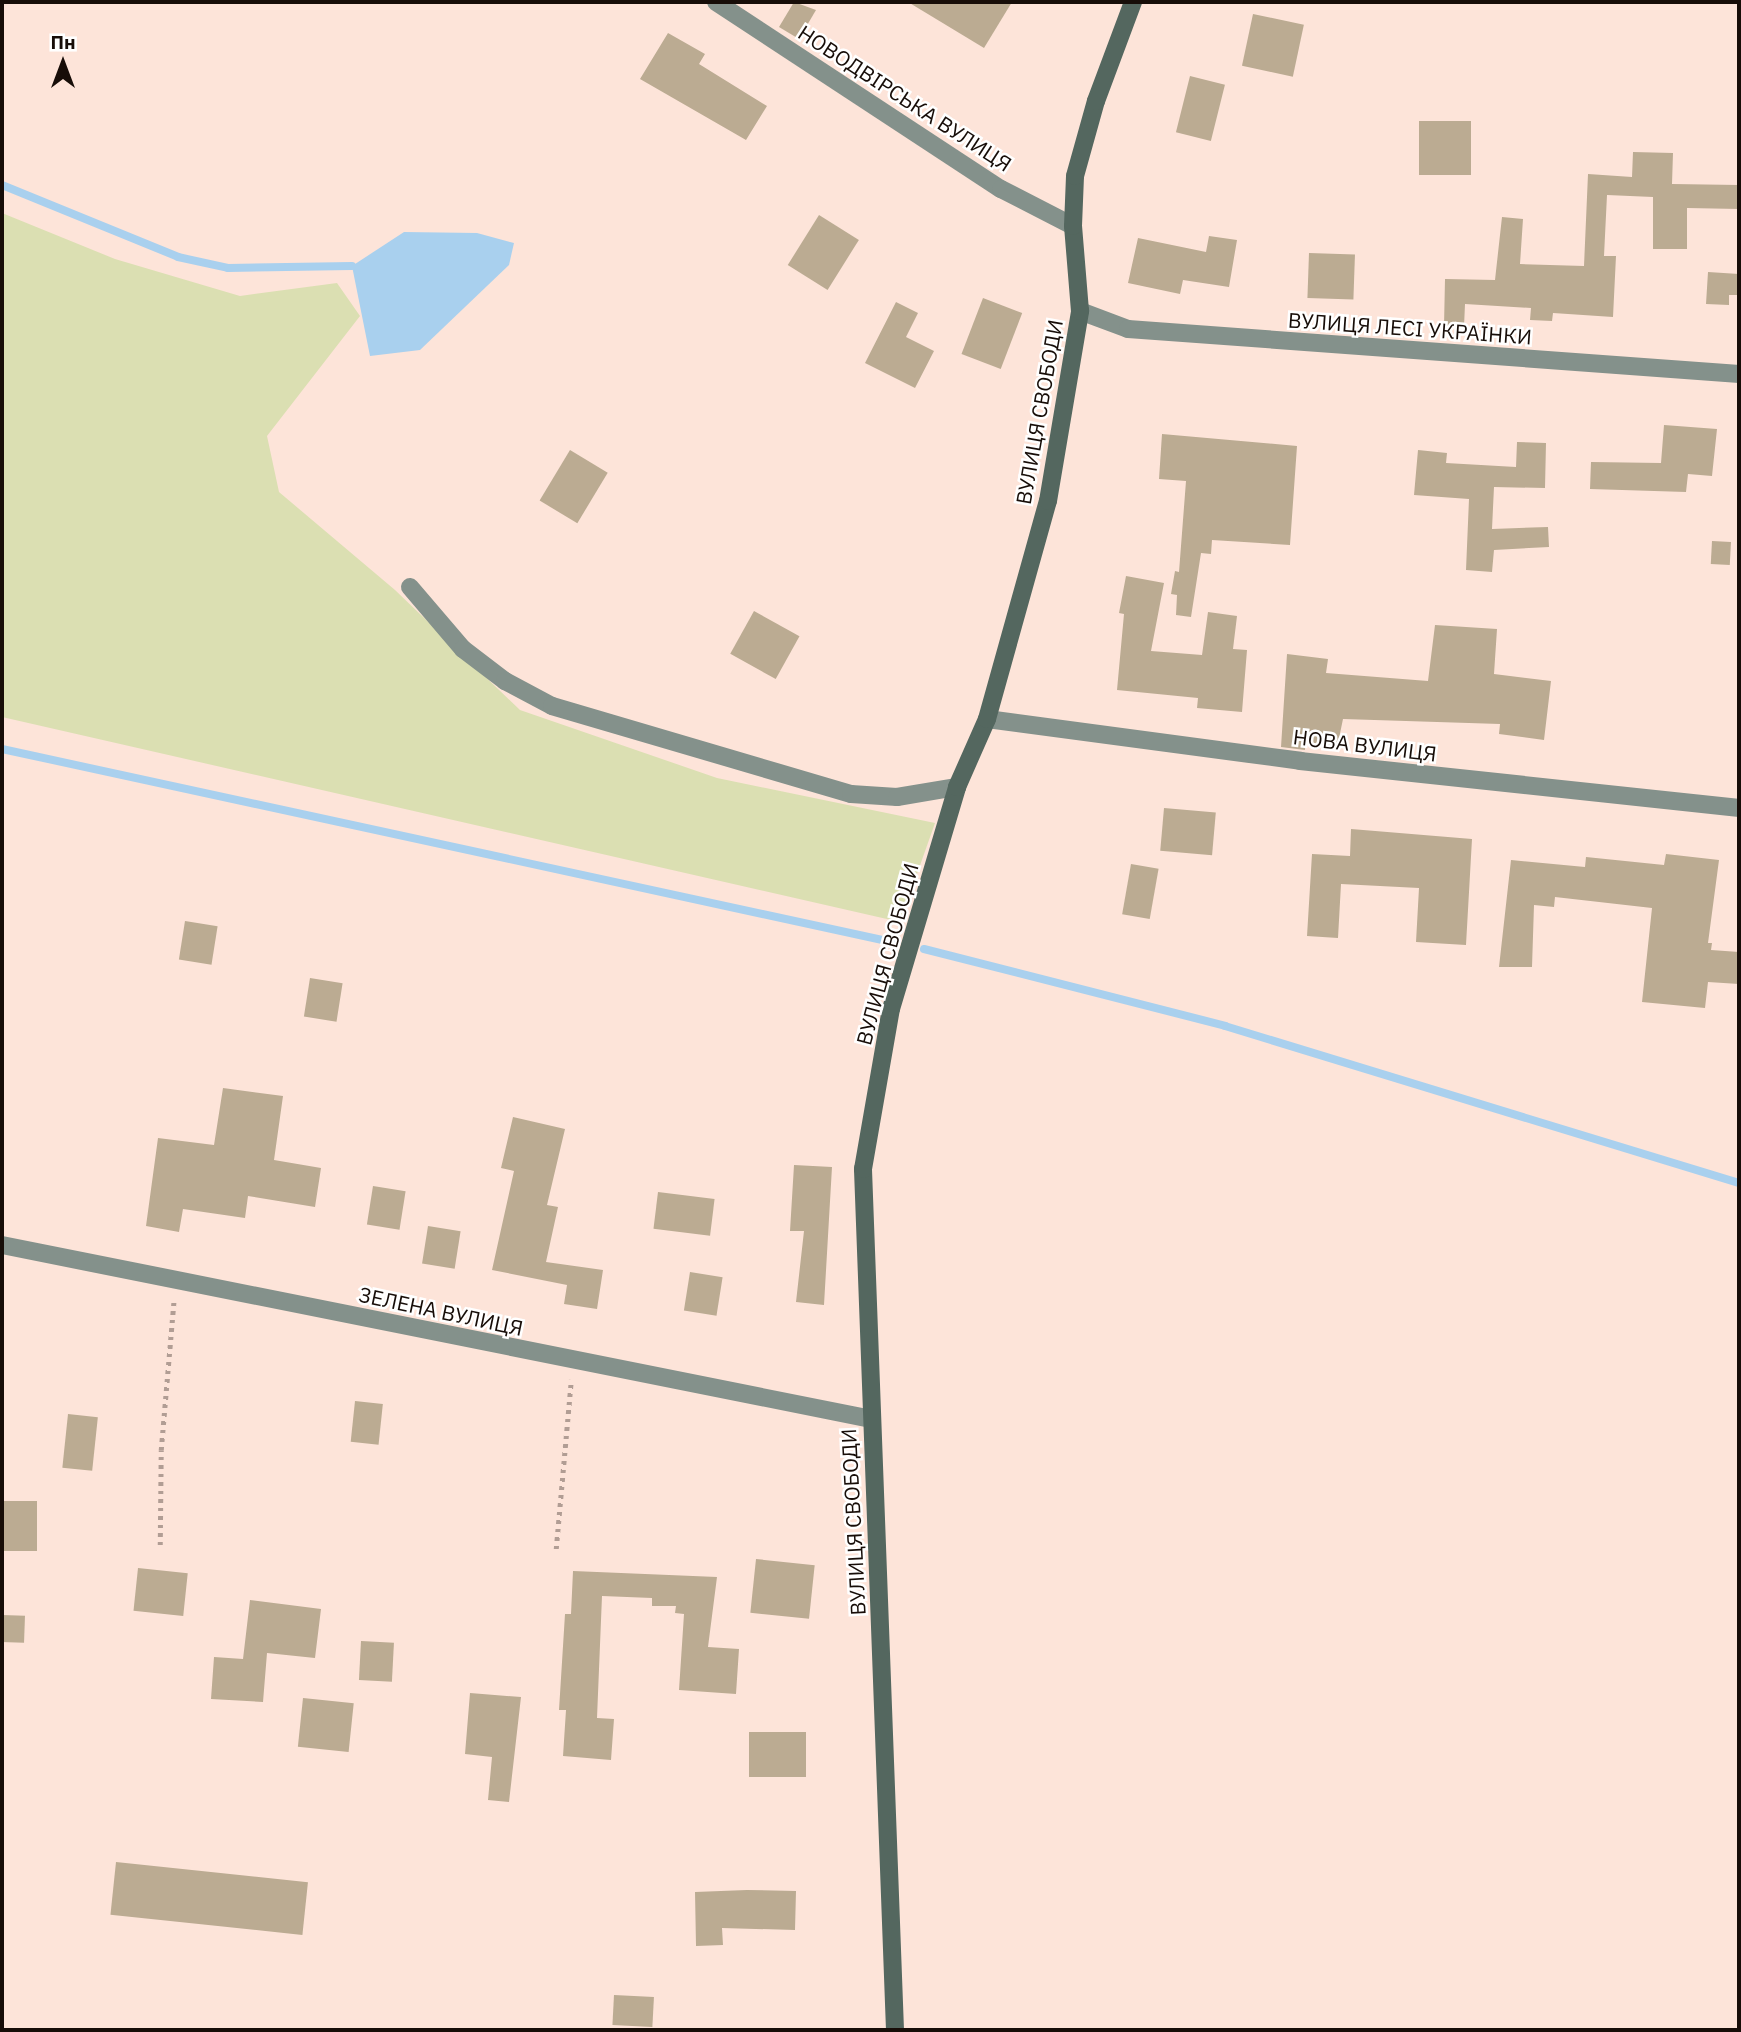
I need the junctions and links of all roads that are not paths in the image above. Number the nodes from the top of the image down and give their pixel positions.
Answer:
1 (716, 2) edge
2 (1133, 2) edge
3 (1073, 226) junction
4 (1080, 311) junction
5 (1739, 374) edge
6 (410, 587) dead end
7 (987, 719) junction
8 (957, 787) junction
9 (1739, 808) edge
10 (2, 1245) edge
11 (871, 1419) junction
12 (895, 2030) edge

1 - 3 street, НОВОДВІРСЬКА ВУЛИЦЯ
2 - 3 main road, ВУЛИЦЯ СВОБОДИ
3 - 4 main road, ВУЛИЦЯ СВОБОДИ
4 - 5 street, ВУЛИЦЯ ЛЕСІ УКРАЇНКИ
4 - 7 main road, ВУЛИЦЯ СВОБОДИ
6 - 8 street
7 - 8 main road, ВУЛИЦЯ СВОБОДИ
7 - 9 street, НОВА ВУЛИЦЯ
8 - 11 main road, ВУЛИЦЯ СВОБОДИ
10 - 11 street, ЗЕЛЕНА ВУЛИЦЯ
11 - 12 main road, ВУЛИЦЯ СВОБОДИ

